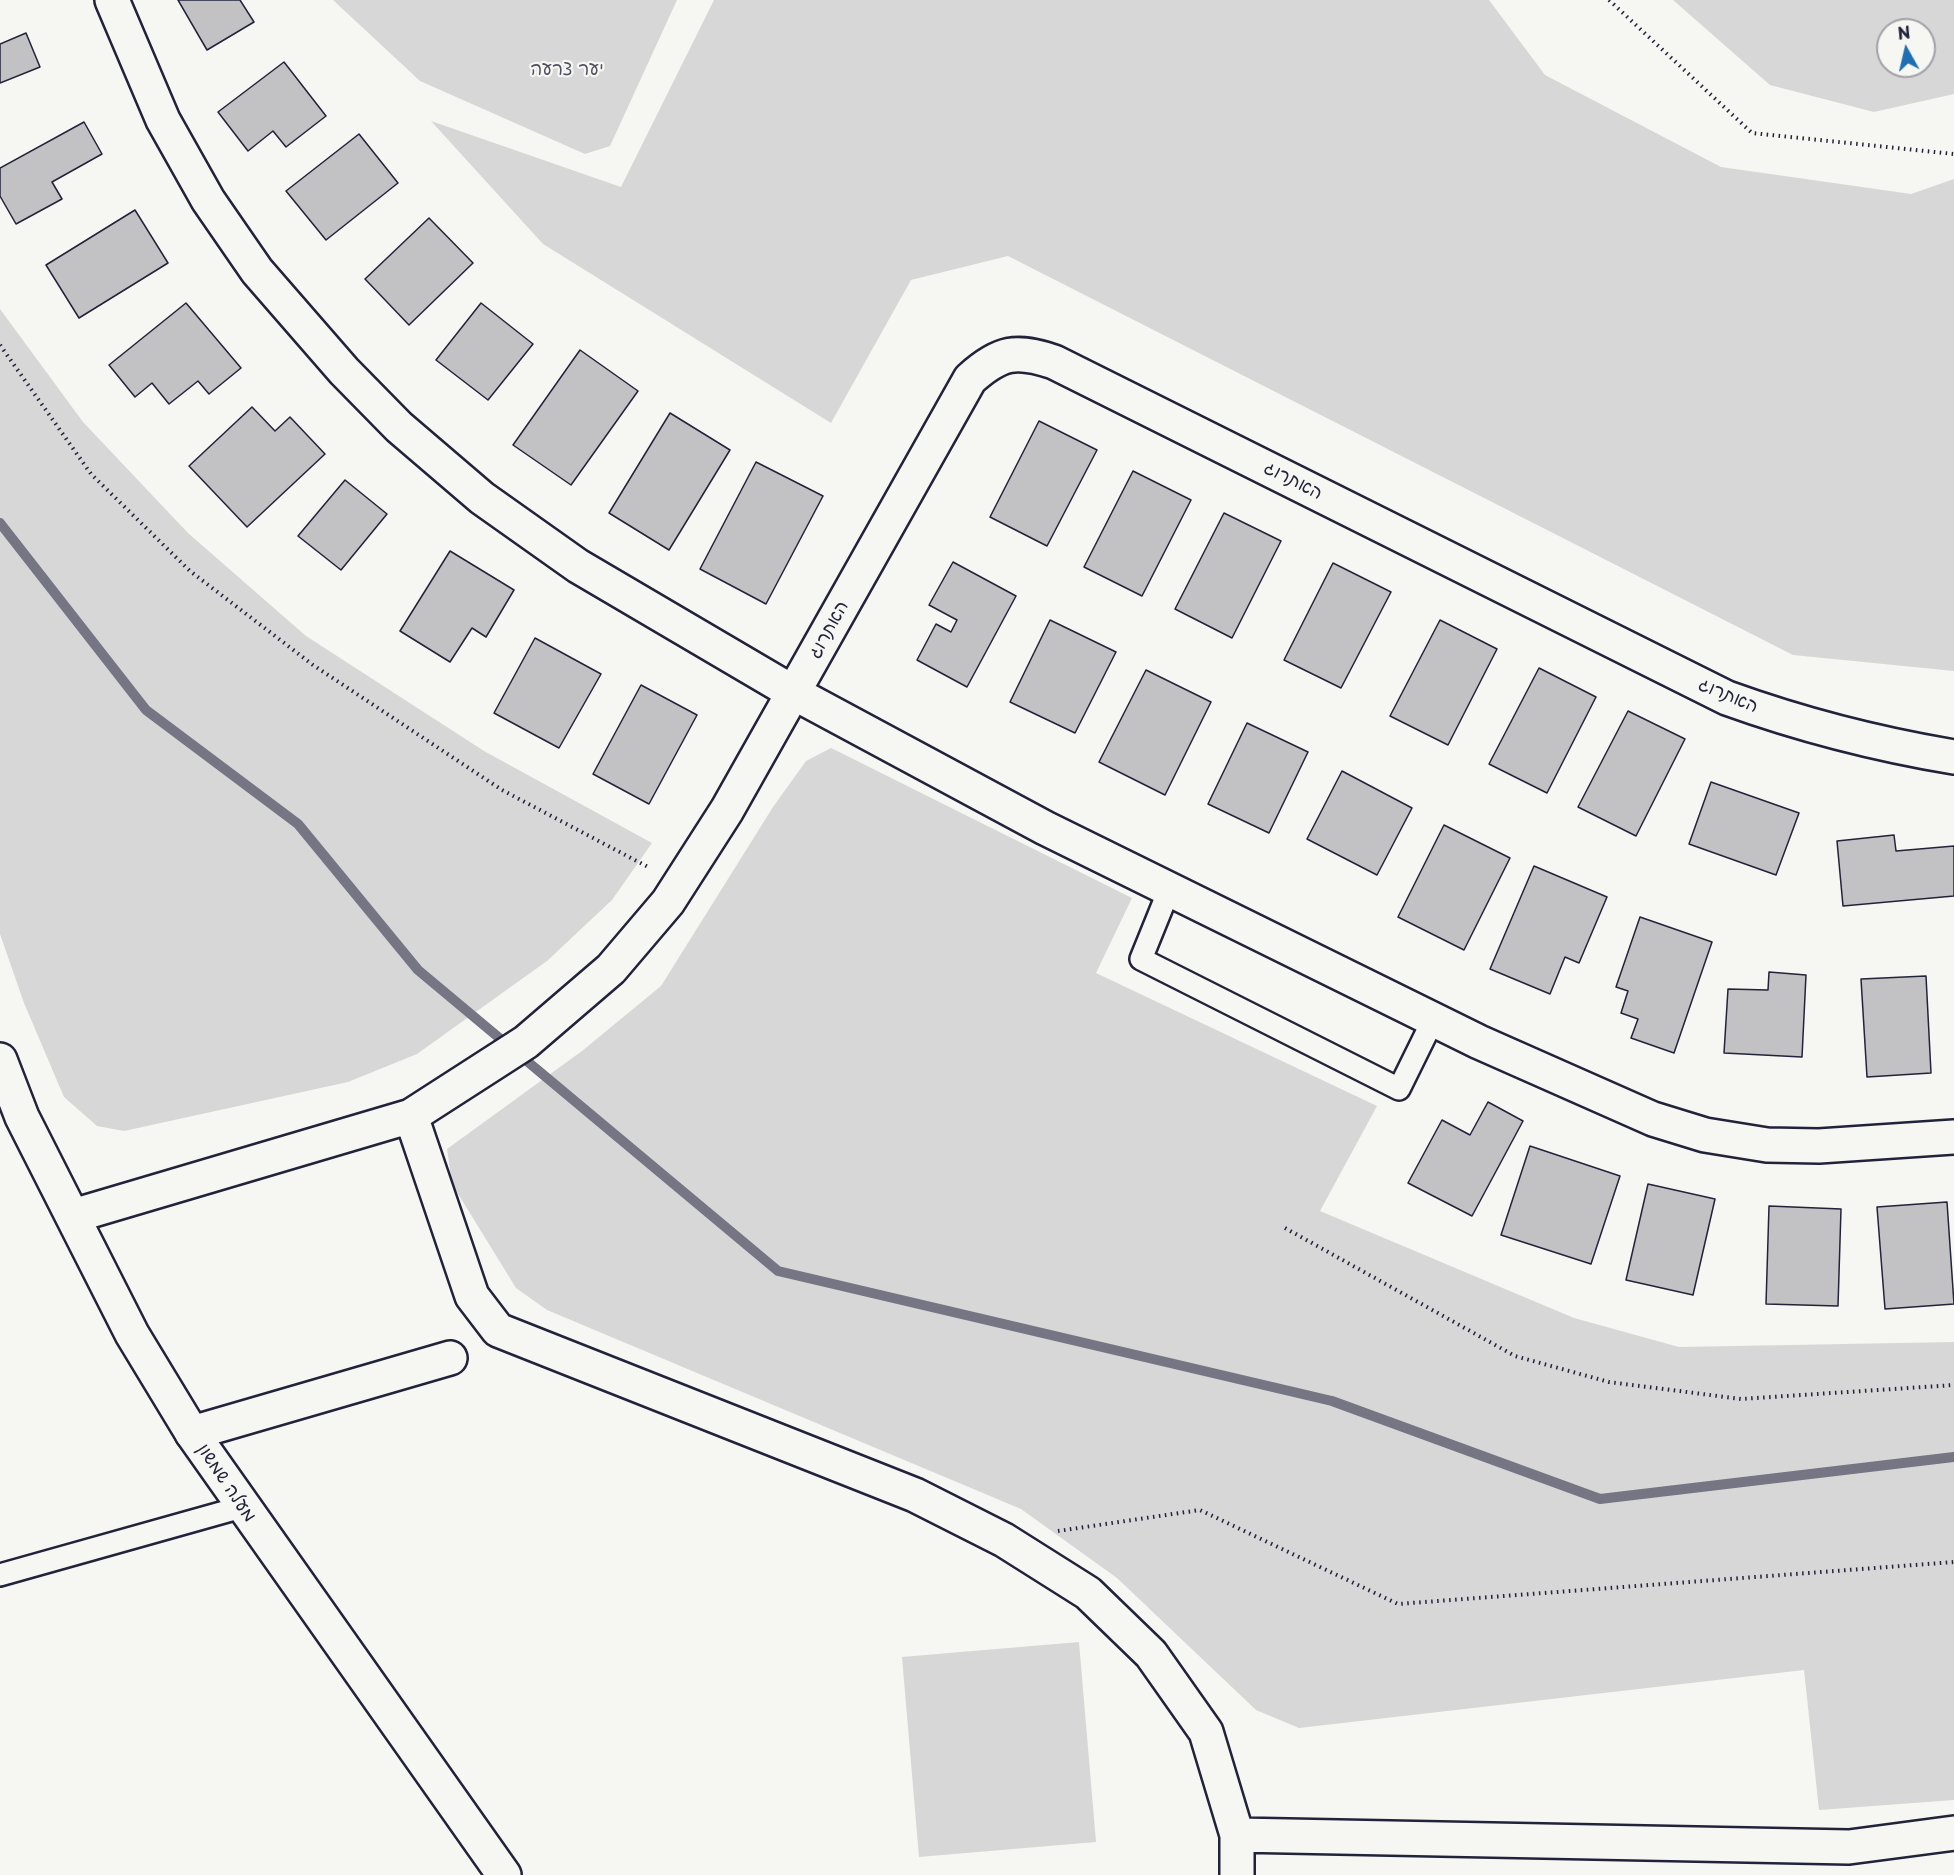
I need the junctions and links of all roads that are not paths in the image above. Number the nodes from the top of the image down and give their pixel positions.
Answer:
1 (112, 0) edge
2 (794, 693) junction
3 (1954, 757) edge
4 (1168, 890) junction
5 (1433, 1020) junction
6 (0, 1060) edge
7 (411, 1116) junction
8 (1954, 1137) edge
9 (73, 1216) junction
10 (450, 1358) dead end
11 (192, 1433) junction
12 (242, 1507) junction
13 (0, 1575) edge
14 (1954, 1833) edge
15 (1238, 1835) junction
16 (504, 1875) edge
17 (1237, 1875) edge

1 - 2 street
2 - 3 street, האתרוג
2 - 4 street
2 - 7 street, האתרוג
4 - 5 street
4 - 5 lane
5 - 8 street
6 - 9 street, מעלה שמשון
7 - 9 street, האתרוג
7 - 15 street
9 - 11 street, מעלה שמשון
10 - 11 street
11 - 12 street, מעלה שמשון
12 - 13 lane
12 - 16 street, מעלה שמשון
14 - 15 street
15 - 17 street

